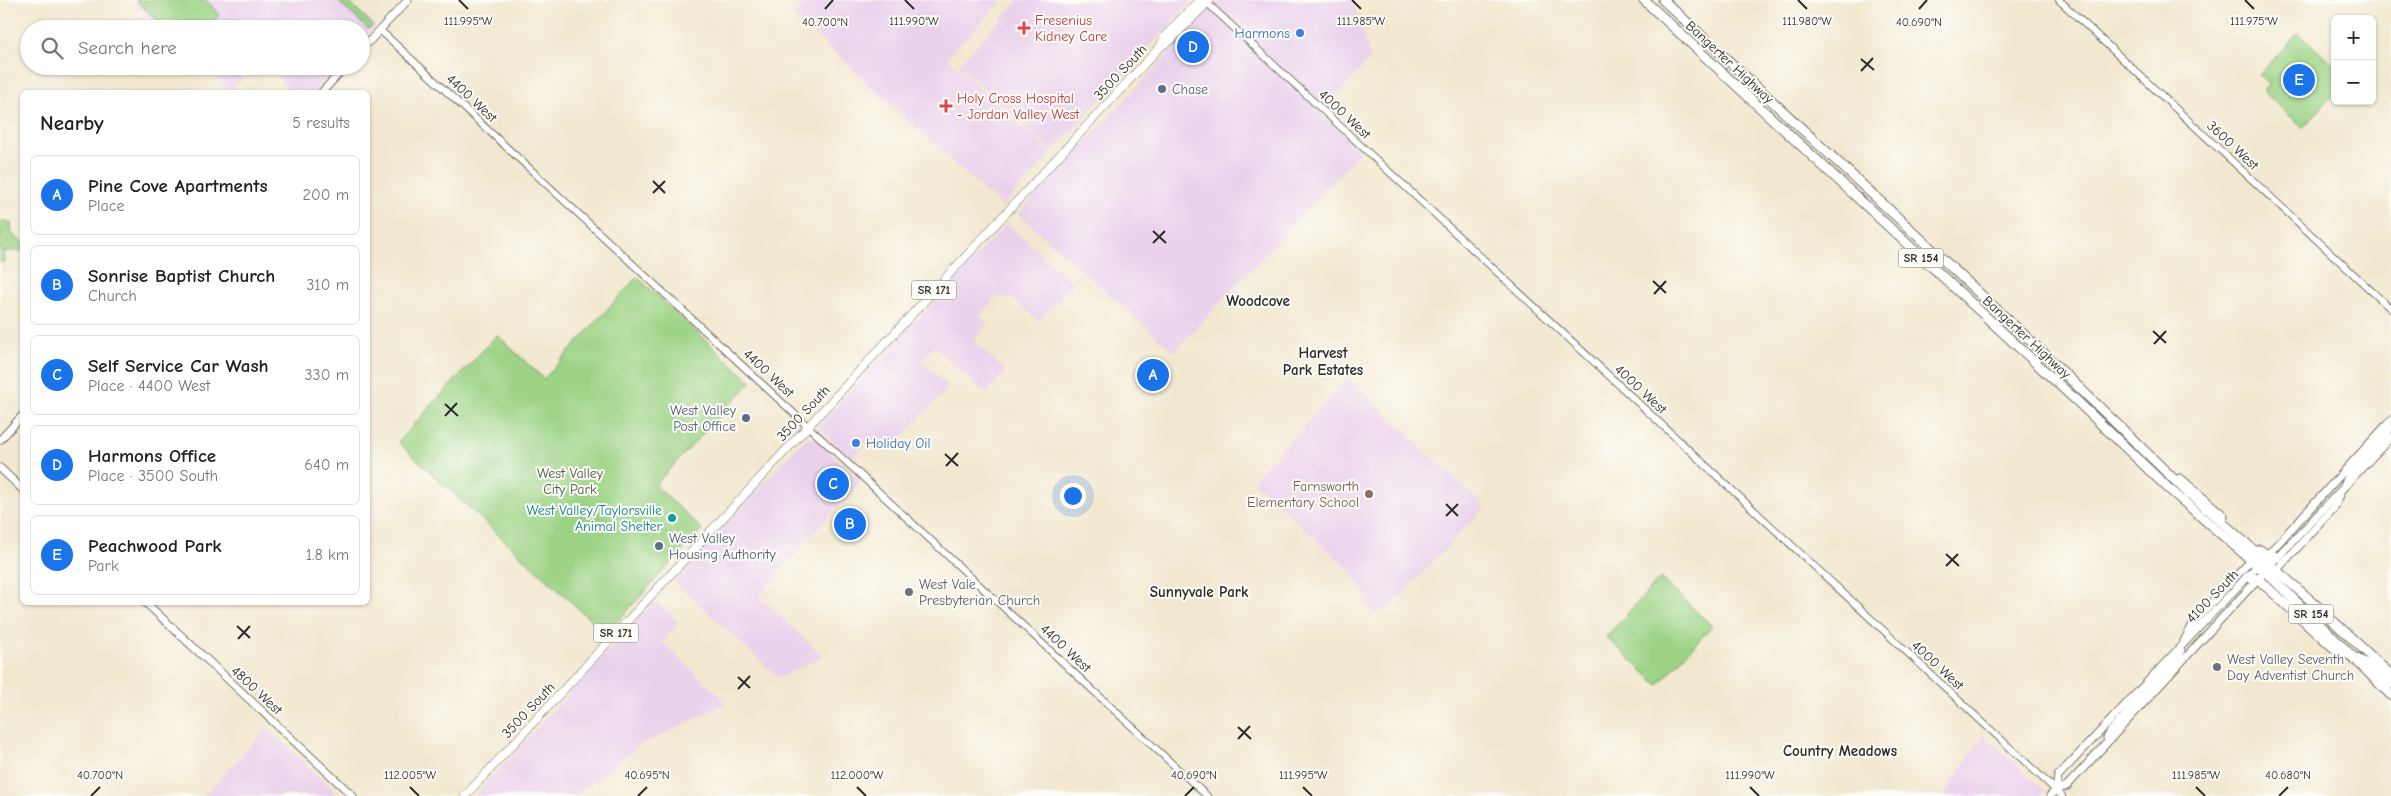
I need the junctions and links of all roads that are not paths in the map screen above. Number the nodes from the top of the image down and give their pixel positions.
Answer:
1 (408, 0) edge
2 (1199, 0) edge
3 (1644, 0) edge
4 (1663, 0) edge
5 (2059, 0) edge
6 (1207, 1) edge
7 (380, 30) junction
8 (370, 41) edge
9 (1160, 47) junction
10 (338, 75) edge
11 (324, 90) edge
12 (2391, 309) edge
13 (2079, 403) junction
14 (20, 418) edge
15 (2391, 420) edge
16 (808, 426) junction
17 (2391, 428) edge
18 (2391, 437) edge
19 (0, 440) edge
20 (0, 468) edge
21 (2166, 472) junction
22 (20, 487) edge
23 (2342, 489) junction
24 (2278, 557) joint
25 (2266, 566) junction
26 (2247, 577) junction
27 (2258, 579) junction
28 (148, 605) edge
29 (2183, 644) junction
30 (2354, 658) junction
31 (2391, 675) edge
32 (2391, 684) edge
33 (2391, 695) edge
34 (2104, 746) junction
35 (2056, 790) junction
36 (353, 796) edge
37 (465, 796) edge
38 (1207, 796) edge
39 (2050, 796) edge
40 (2062, 796) edge

1 - 7 main road
2 - 9 main road, 3500 South / SR 171
3 - 13 highway, Bangerter Highway / SR 154
4 - 21 highway, Bangerter Highway / SR 154
5 - 12 street, 3600 West
6 - 9 main road, 3500 South / SR 171
6 - 35 street, 4000 West
7 - 8 main road
7 - 16 street, 4400 West
9 - 16 main road, 3500 South / SR 171
10 - 11 main road
13 - 21 highway
13 - 25 highway, Bangerter Highway / SR 154
14 - 19 main road
15 - 25 main road, 4100 South
16 - 37 main road, 3500 South / SR 171
16 - 38 street, 4400 West
17 - 23 main road
18 - 23 main road
20 - 22 main road
21 - 25 highway, Bangerter Highway / SR 154
21 - 25 highway
23 - 24 main road
23 - 25 main road
24 - 25 highway
25 - 26 main road, 4100 South
25 - 27 main road, 4100 South
25 - 29 main road
25 - 30 highway, Bangerter Highway / SR 154
25 - 31 highway, Bangerter Highway / SR 154
26 - 27 highway
26 - 29 main road, 4100 South
27 - 30 highway
27 - 34 main road, 4100 South
28 - 36 main road, 4800 West
29 - 34 main road
29 - 35 main road, 4100 South
30 - 32 highway
30 - 33 highway, Bangerter Highway / SR 154
34 - 35 main road, 4100 South
35 - 39 main road, 4100 South
35 - 40 street, 4000 West

